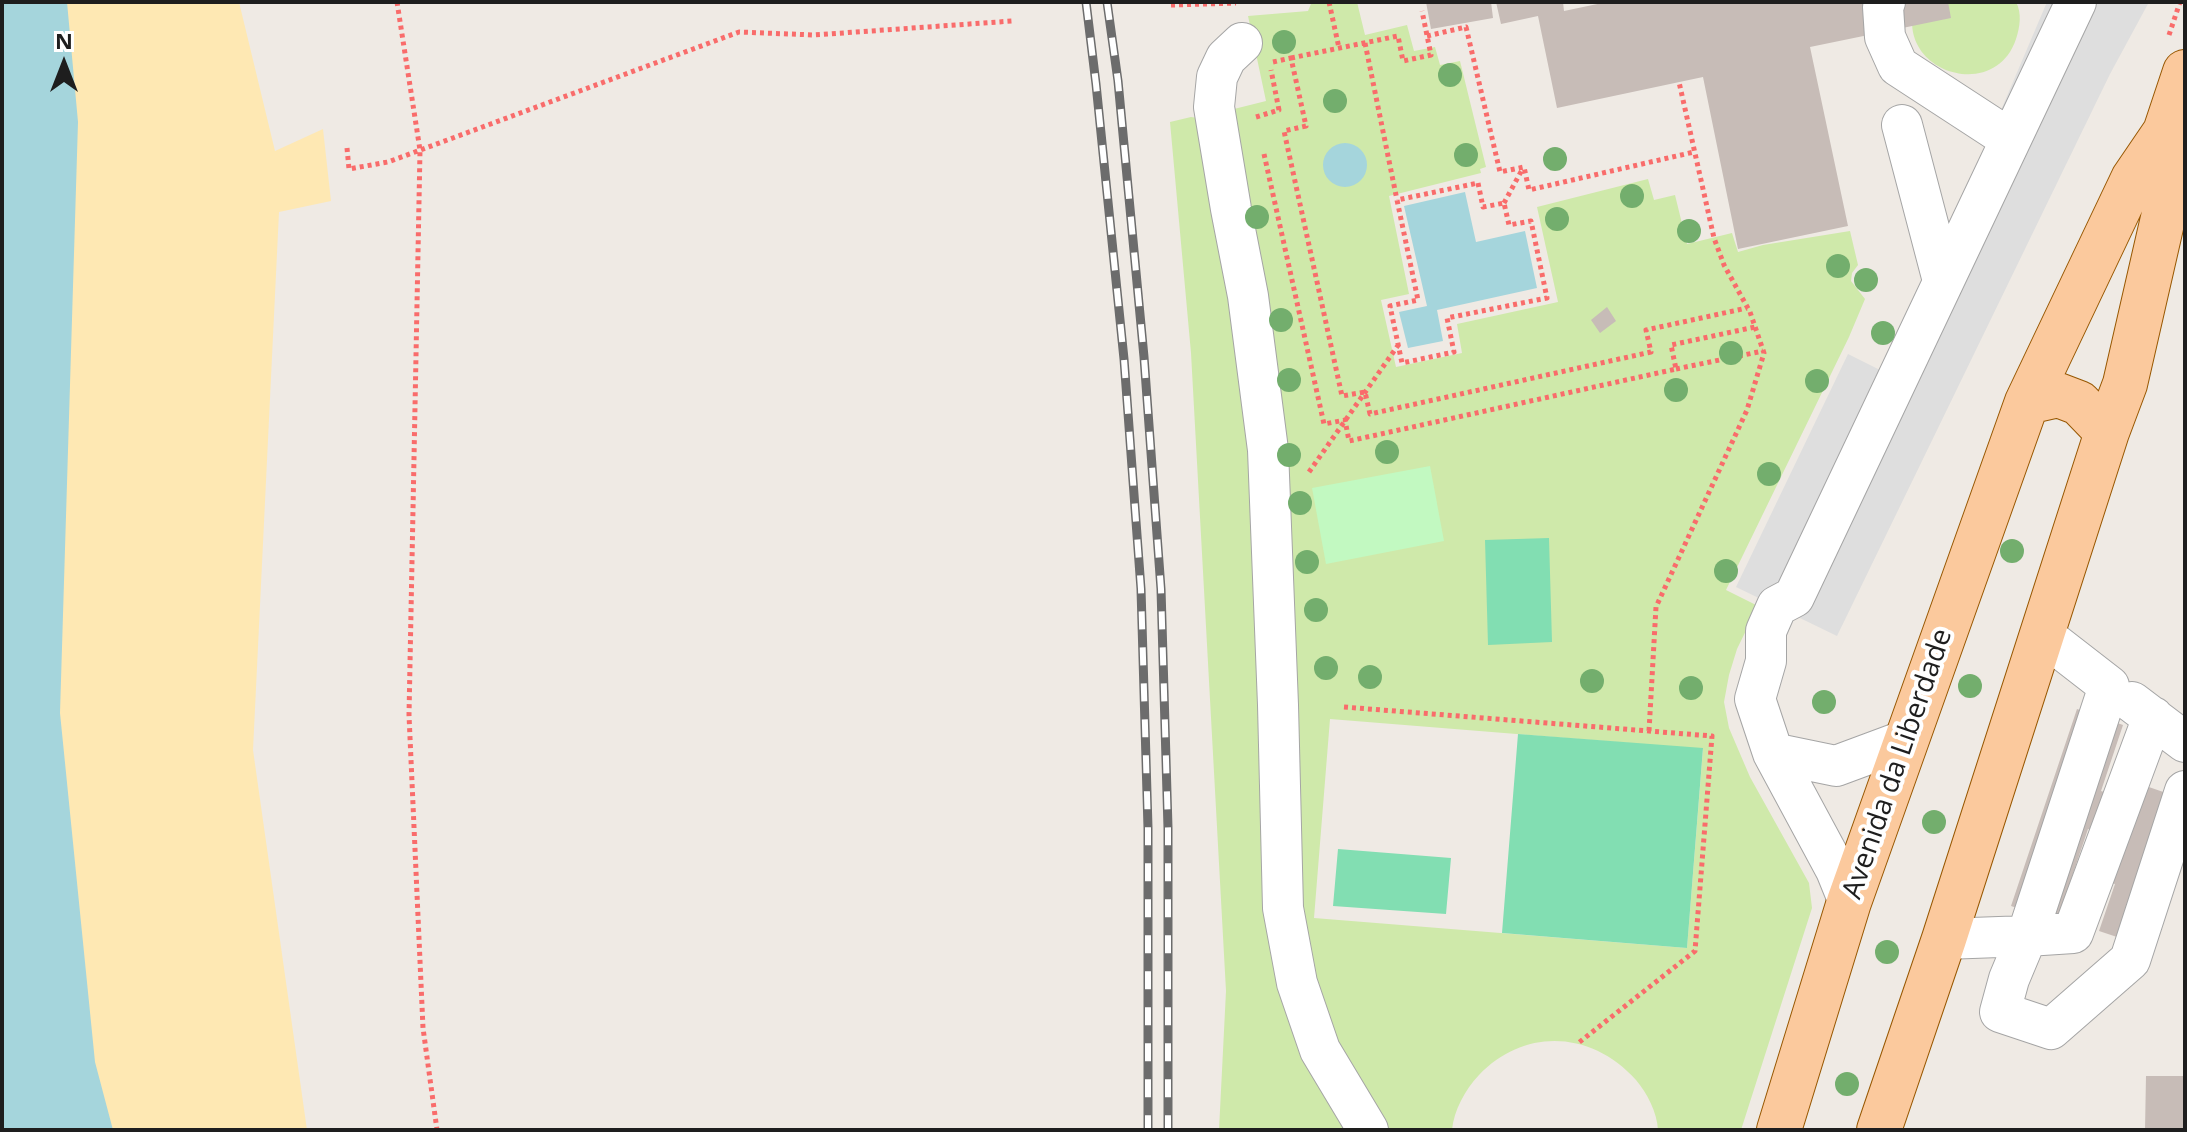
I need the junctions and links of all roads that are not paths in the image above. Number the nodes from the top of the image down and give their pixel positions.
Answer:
1 (1885, 2) edge
2 (2076, 2) edge
3 (1256, 53) road end
4 (2185, 72) edge
5 (1902, 125) dead end
6 (2165, 132) junction
7 (2010, 139) junction
8 (1943, 281) junction
9 (2027, 402) junction
10 (2107, 432) junction
11 (2042, 634) junction
12 (2109, 686) junction
13 (2153, 717) junction
14 (1906, 740) junction
15 (2185, 742) edge
16 (1773, 753) junction
17 (2185, 791) edge
18 (1849, 902) junction
19 (2027, 936) junction
20 (1944, 939) junction
21 (1368, 1130) edge
22 (1779, 1130) edge
23 (1879, 1130) edge

1 - 7 lane
2 - 7 lane
3 - 21 lane
4 - 6 main road, Avenida da Liberdade
5 - 8 lane
6 - 9 main road, Avenida da Liberdade
6 - 10 main road, Avenida da Liberdade
7 - 8 lane
8 - 16 lane
9 - 10 main road
9 - 14 main road, Avenida da Liberdade
10 - 11 main road, Avenida da Liberdade
11 - 12 lane
11 - 20 main road, Avenida da Liberdade
12 - 13 lane
12 - 19 lane
13 - 15 lane
13 - 19 lane
14 - 16 lane
14 - 18 main road, Avenida da Liberdade
16 - 18 lane
17 - 19 lane
18 - 22 main road, Avenida da Liberdade
19 - 20 lane
20 - 23 main road, Avenida da Liberdade

